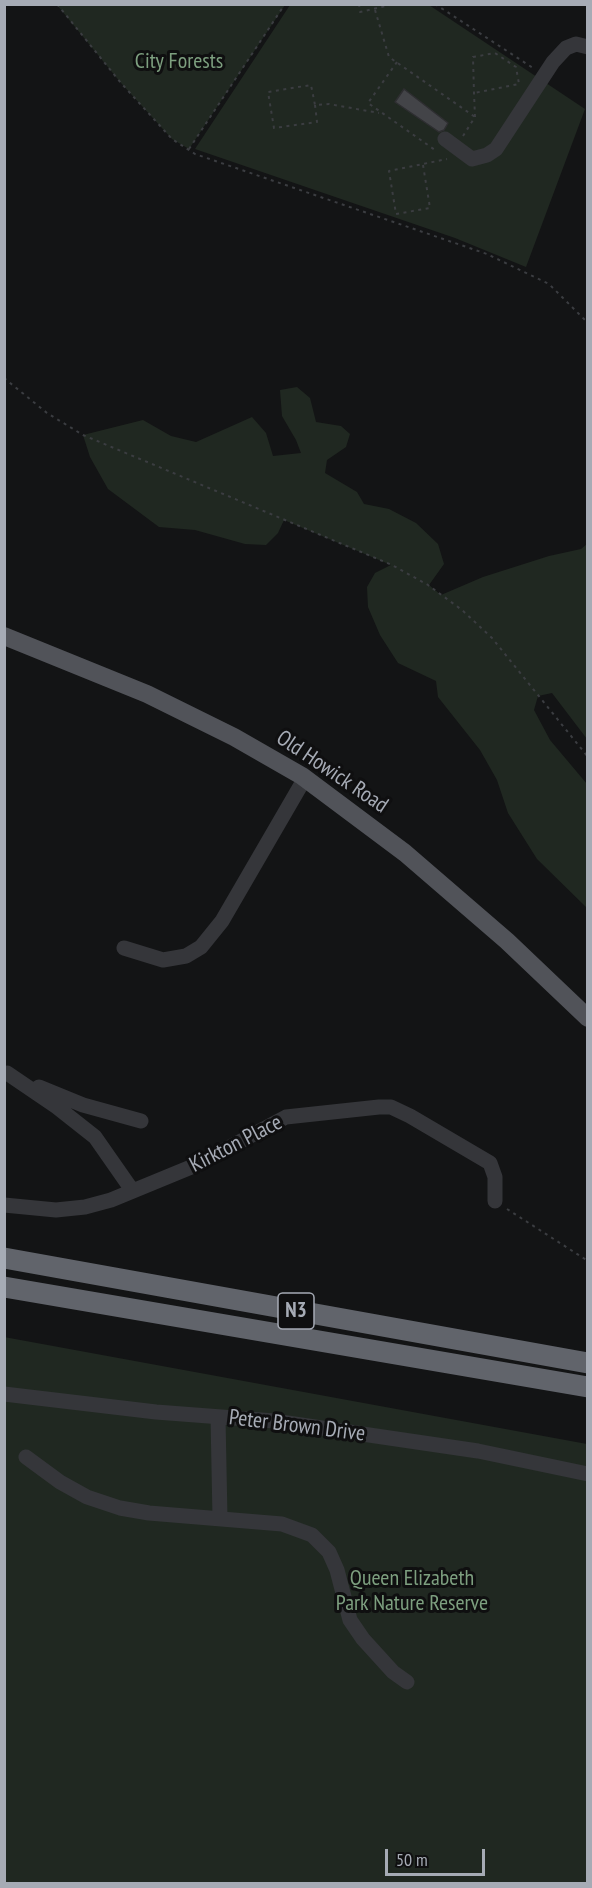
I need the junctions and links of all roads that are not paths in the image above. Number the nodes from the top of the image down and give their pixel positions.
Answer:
1 (588, 47) edge
2 (449, 148) road end
3 (4, 636) edge
4 (305, 778) junction
5 (124, 948) dead end
6 (588, 1018) edge
7 (6, 1073) edge
8 (141, 1121) dead end
9 (132, 1190) junction
10 (495, 1201) road end
11 (4, 1205) edge
12 (4, 1258) edge
13 (4, 1287) edge
14 (588, 1363) edge
15 (588, 1387) edge
16 (4, 1394) edge
17 (218, 1417) junction
18 (26, 1457) dead end
19 (588, 1474) edge
20 (220, 1518) junction
21 (407, 1682) dead end

1 - 2 street
3 - 4 main road, Old Howick Road
4 - 5 street
4 - 6 main road, Old Howick Road
7 - 8 street
7 - 9 street
9 - 10 street, Kirkton Place
9 - 11 street, Kirkton Place
12 - 14 highway, N3
13 - 15 highway, N3
16 - 17 street, Peter Brown Drive
17 - 19 street, Peter Brown Drive
17 - 20 street
18 - 20 street
20 - 21 street

